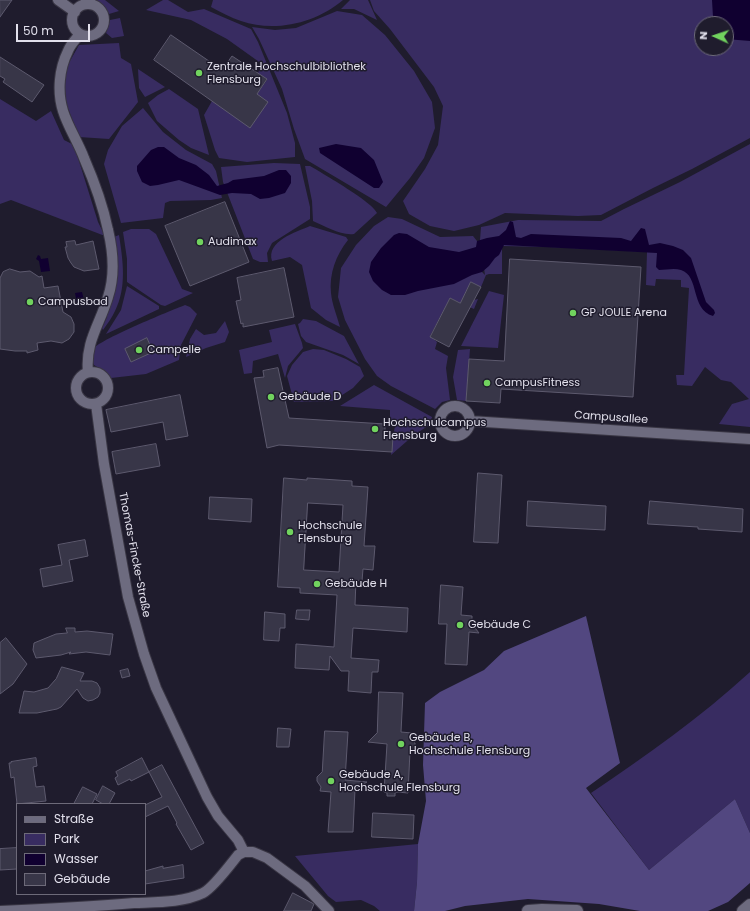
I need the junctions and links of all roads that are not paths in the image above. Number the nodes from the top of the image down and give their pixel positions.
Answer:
1 (58, 0) edge
2 (75, 12) junction
3 (80, 34) junction
4 (88, 372) junction
5 (96, 404) junction
6 (470, 421) dead end
7 (750, 439) edge
8 (244, 852) junction
9 (750, 905) edge
10 (0, 911) edge
11 (329, 911) edge
12 (528, 911) edge
13 (578, 911) edge
14 (743, 911) edge

1 - 2 street
2 - 3 street
2 - 3 street
3 - 4 street
4 - 5 street
4 - 5 street
5 - 8 street, Thomas-Fincke-Straße
6 - 7 street, Campusallee
8 - 10 street
8 - 11 street
9 - 14 street
12 - 13 street

